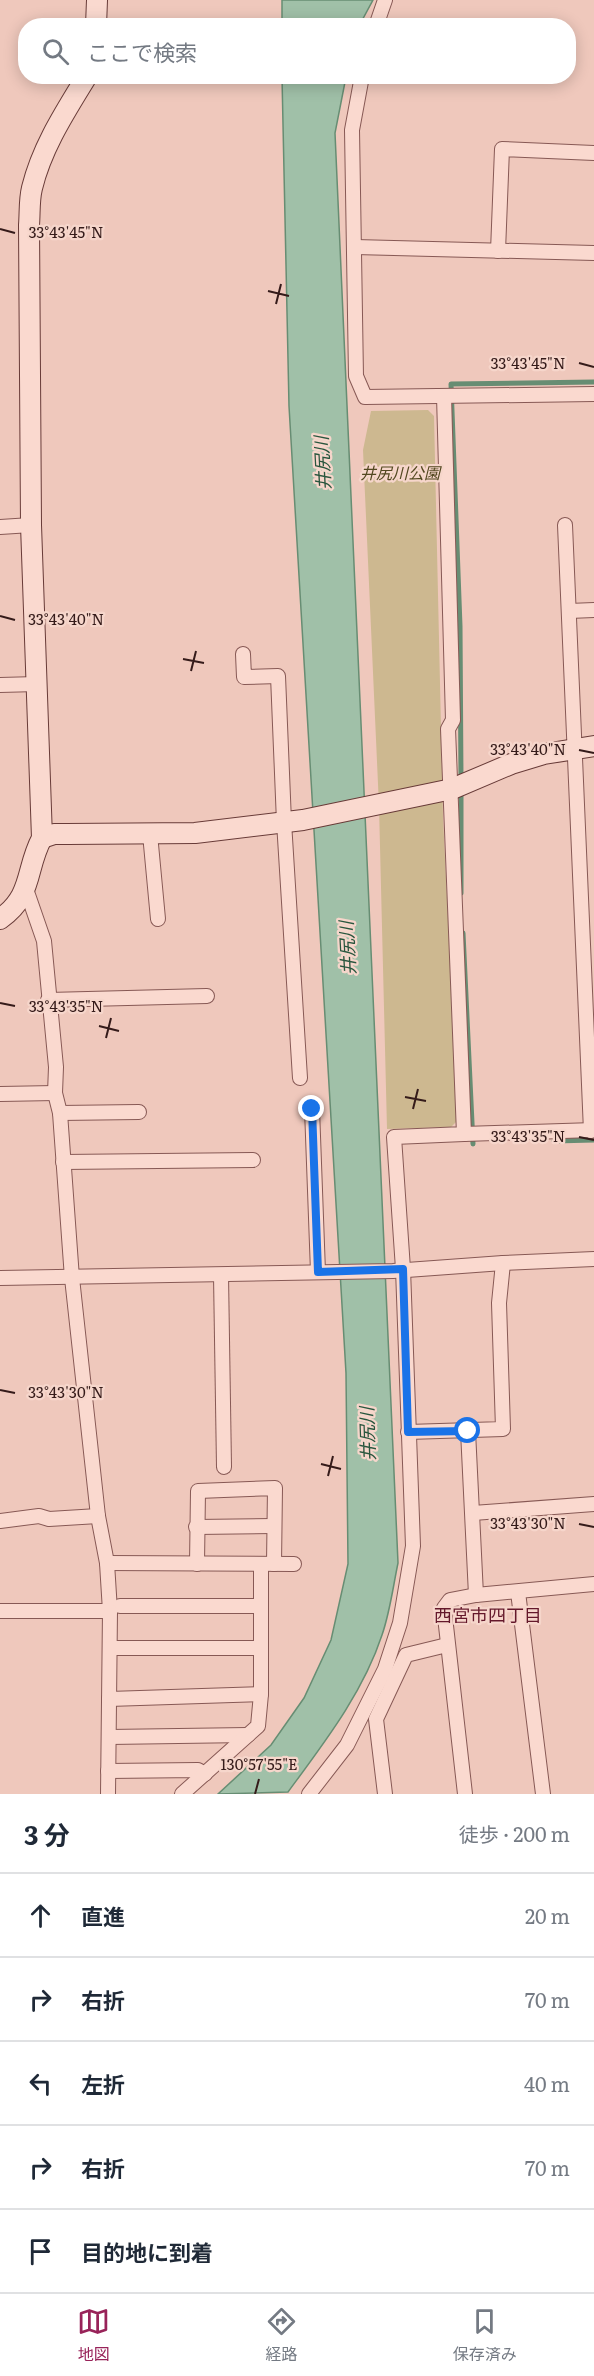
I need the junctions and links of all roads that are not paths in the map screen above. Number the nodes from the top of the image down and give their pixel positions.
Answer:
1 (97, 0) edge
2 (385, 0) edge
3 (96, 18) edge
4 (379, 18) edge
5 (82, 84) edge
6 (361, 84) edge
7 (594, 153) edge
8 (355, 247) junction
9 (498, 251) junction
10 (594, 253) edge
11 (594, 394) edge
12 (444, 396) junction
13 (31, 525) junction
14 (565, 525) dead end
15 (0, 526) edge
16 (594, 610) edge
17 (569, 611) junction
18 (243, 654) dead end
19 (37, 684) junction
20 (0, 685) edge
21 (585, 747) edge
22 (452, 789) junction
23 (294, 821) junction
24 (150, 834) junction
25 (42, 838) junction
26 (26, 889) junction
27 (0, 919) edge
28 (158, 920) dead end
29 (588, 933) edge
30 (207, 996) dead end
31 (48, 1000) junction
32 (300, 1078) dead end
33 (55, 1093) junction
34 (0, 1094) edge
35 (312, 1109) dead end
36 (139, 1112) dead end
37 (60, 1113) junction
38 (592, 1130) edge
39 (464, 1134) junction
40 (253, 1160) dead end
41 (63, 1162) junction
42 (594, 1259) edge
43 (503, 1263) junction
44 (398, 1270) junction
45 (322, 1272) junction
46 (221, 1275) junction
47 (0, 1278) edge
48 (72, 1278) junction
49 (468, 1431) junction
50 (408, 1432) junction
51 (224, 1467) dead end
52 (594, 1504) edge
53 (473, 1514) junction
54 (98, 1516) junction
55 (0, 1521) edge
56 (273, 1526) junction
57 (196, 1527) junction
58 (107, 1563) junction
59 (196, 1564) junction
60 (268, 1564) junction
61 (294, 1564) dead end
62 (594, 1584) edge
63 (518, 1592) junction
64 (476, 1595) junction
65 (261, 1606) junction
66 (115, 1608) junction
67 (0, 1611) edge
68 (447, 1645) junction
69 (110, 1648) junction
70 (261, 1648) junction
71 (261, 1694) junction
72 (109, 1699) junction
73 (248, 1735) junction
74 (109, 1737) junction
75 (108, 1771) junction
76 (205, 1774) junction
77 (112, 1792) edge
78 (182, 1794) edge
79 (309, 1794) edge
80 (385, 1794) edge
81 (465, 1794) edge
82 (543, 1794) edge

1 - 3 street
2 - 4 street
5 - 13 street
6 - 8 street
7 - 9 street
8 - 9 street
8 - 12 street
9 - 10 street
11 - 12 street
12 - 22 street
13 - 15 street
13 - 19 street
14 - 17 street
16 - 17 street
17 - 21 street
18 - 23 street
19 - 20 street
19 - 25 street
21 - 22 street
21 - 29 street
22 - 23 street
22 - 39 street
23 - 24 street
23 - 32 street
24 - 25 street
24 - 28 street
25 - 26 street
26 - 27 street
26 - 31 street
29 - 38 street
30 - 31 street
31 - 33 street
33 - 34 street
33 - 37 street
35 - 45 street
36 - 37 street
37 - 41 street
38 - 39 street
39 - 44 street
40 - 41 street
41 - 48 street
42 - 43 street
43 - 44 street
43 - 49 street
44 - 45 street
44 - 50 street
45 - 46 street
46 - 48 street
46 - 51 street
47 - 48 street
48 - 54 street
49 - 50 street
49 - 53 street
50 - 79 street
52 - 53 street
53 - 64 street
54 - 55 street
54 - 58 street
56 - 57 street
56 - 57 street
56 - 60 street
57 - 59 street
58 - 59 street
58 - 66 street
59 - 60 street
60 - 61 street
60 - 65 street
62 - 63 street
63 - 64 street
63 - 82 street
64 - 68 street
65 - 66 street
65 - 70 street
66 - 67 street
66 - 69 street
68 - 80 street
68 - 81 street
69 - 70 street
69 - 72 street
70 - 71 street
71 - 72 street
71 - 73 street
72 - 74 street
73 - 74 street
73 - 76 street
74 - 75 street
75 - 76 street
75 - 77 street
76 - 78 street

